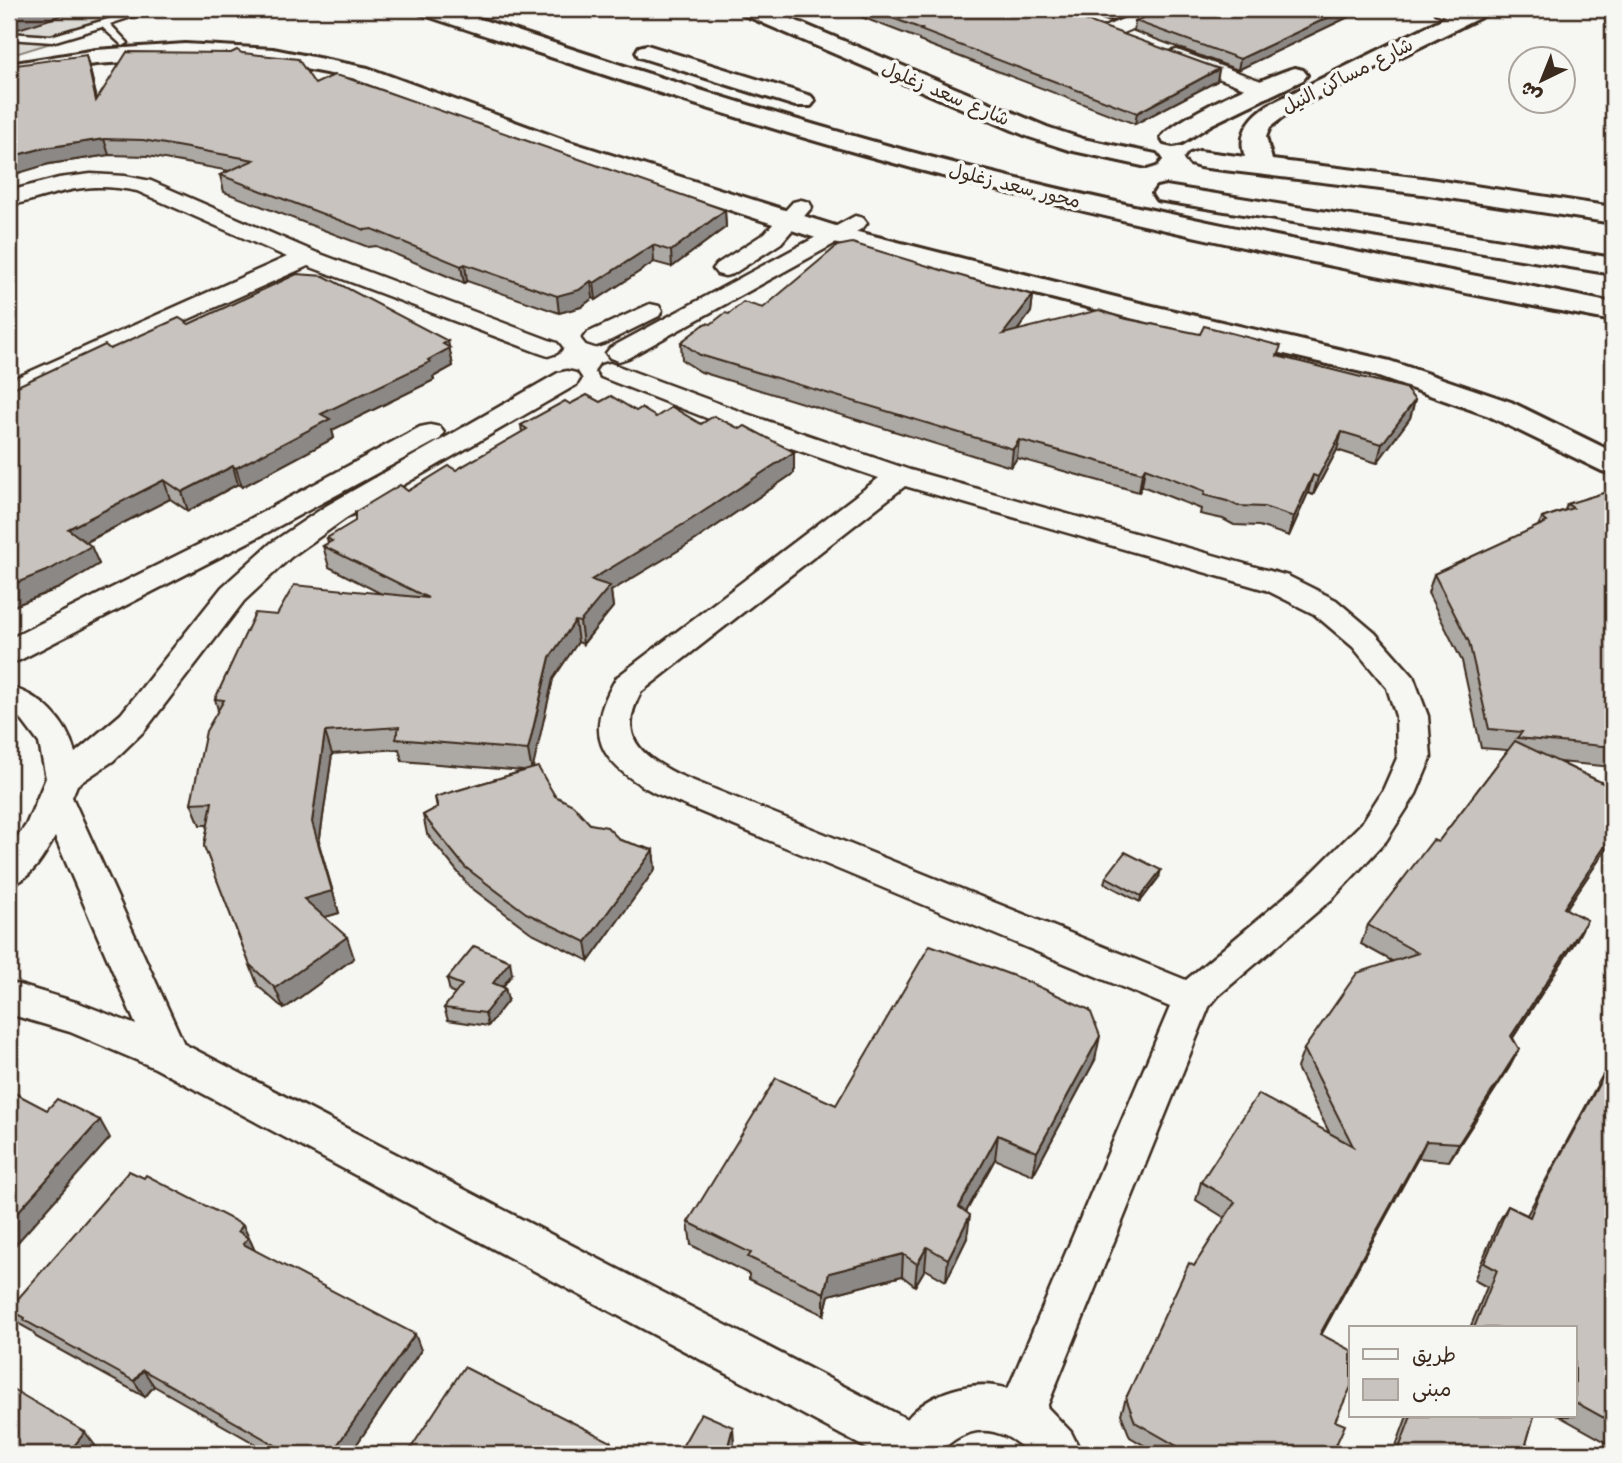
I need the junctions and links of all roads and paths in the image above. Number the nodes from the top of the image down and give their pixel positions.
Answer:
1 (151, 9) edge
2 (164, 9) edge
3 (429, 9) edge
4 (750, 9) edge
5 (807, 9) edge
6 (1162, 9) edge
7 (1442, 9) edge
8 (1472, 13) edge
9 (1087, 22) edge
10 (111, 31) junction
11 (1111, 31) junction
12 (9, 36) edge
13 (1137, 41) edge
14 (628, 47) dead end
15 (1163, 51) edge
16 (9, 61) edge
17 (1315, 64) dead end
18 (9, 71) edge
19 (1265, 89) junction
20 (991, 90) junction
21 (965, 102) junction
22 (822, 107) dead end
23 (1167, 158) junction
24 (1263, 167) junction
25 (1141, 189) dead end
26 (9, 199) edge
27 (795, 214) junction
28 (1613, 215) edge
29 (844, 228) junction
30 (307, 257) junction
31 (1613, 266) edge
32 (1613, 312) edge
33 (596, 338) junction
34 (615, 362) junction
35 (554, 366) junction
36 (9, 391) edge
37 (1613, 444) edge
38 (1613, 464) edge
39 (900, 476) junction
40 (9, 652) edge
41 (9, 698) edge
42 (60, 789) junction
43 (9, 872) edge
44 (9, 998) edge
45 (1194, 999) junction
46 (169, 1056) junction
47 (1020, 1416) junction
48 (915, 1452) edge
49 (1058, 1454) edge

1 - 10 lane
2 - 10 lane
3 - 32 street, محور سعد زغلول
4 - 21 street, شارع سعد زغلول
5 - 20 street, شارع سعد زغلول
6 - 11 street
7 - 8 street
8 - 24 street, شارع مساكن النيل
9 - 11 street
10 - 12 lane
10 - 16 street
10 - 27 street
11 - 13 street
14 - 22 street
15 - 19 street
17 - 19 street, شارع مساكن النيل
18 - 27 street
19 - 23 street, شارع مساكن النيل
20 - 21 street
20 - 23 street, شارع سعد زغلول
21 - 23 street, شارع سعد زغلول
23 - 24 street
24 - 28 street
25 - 31 street
26 - 30 street
27 - 29 street
27 - 33 street
29 - 34 street
29 - 37 street
29 - 38 street
30 - 35 street
30 - 36 street
33 - 34 street
33 - 35 street
34 - 35 street
34 - 39 street
35 - 40 street
35 - 42 street
39 - 45 street
39 - 45 street
41 - 42 street
42 - 43 street
42 - 46 street
44 - 46 street
45 - 47 street
46 - 48 street
47 - 48 street
47 - 49 street

